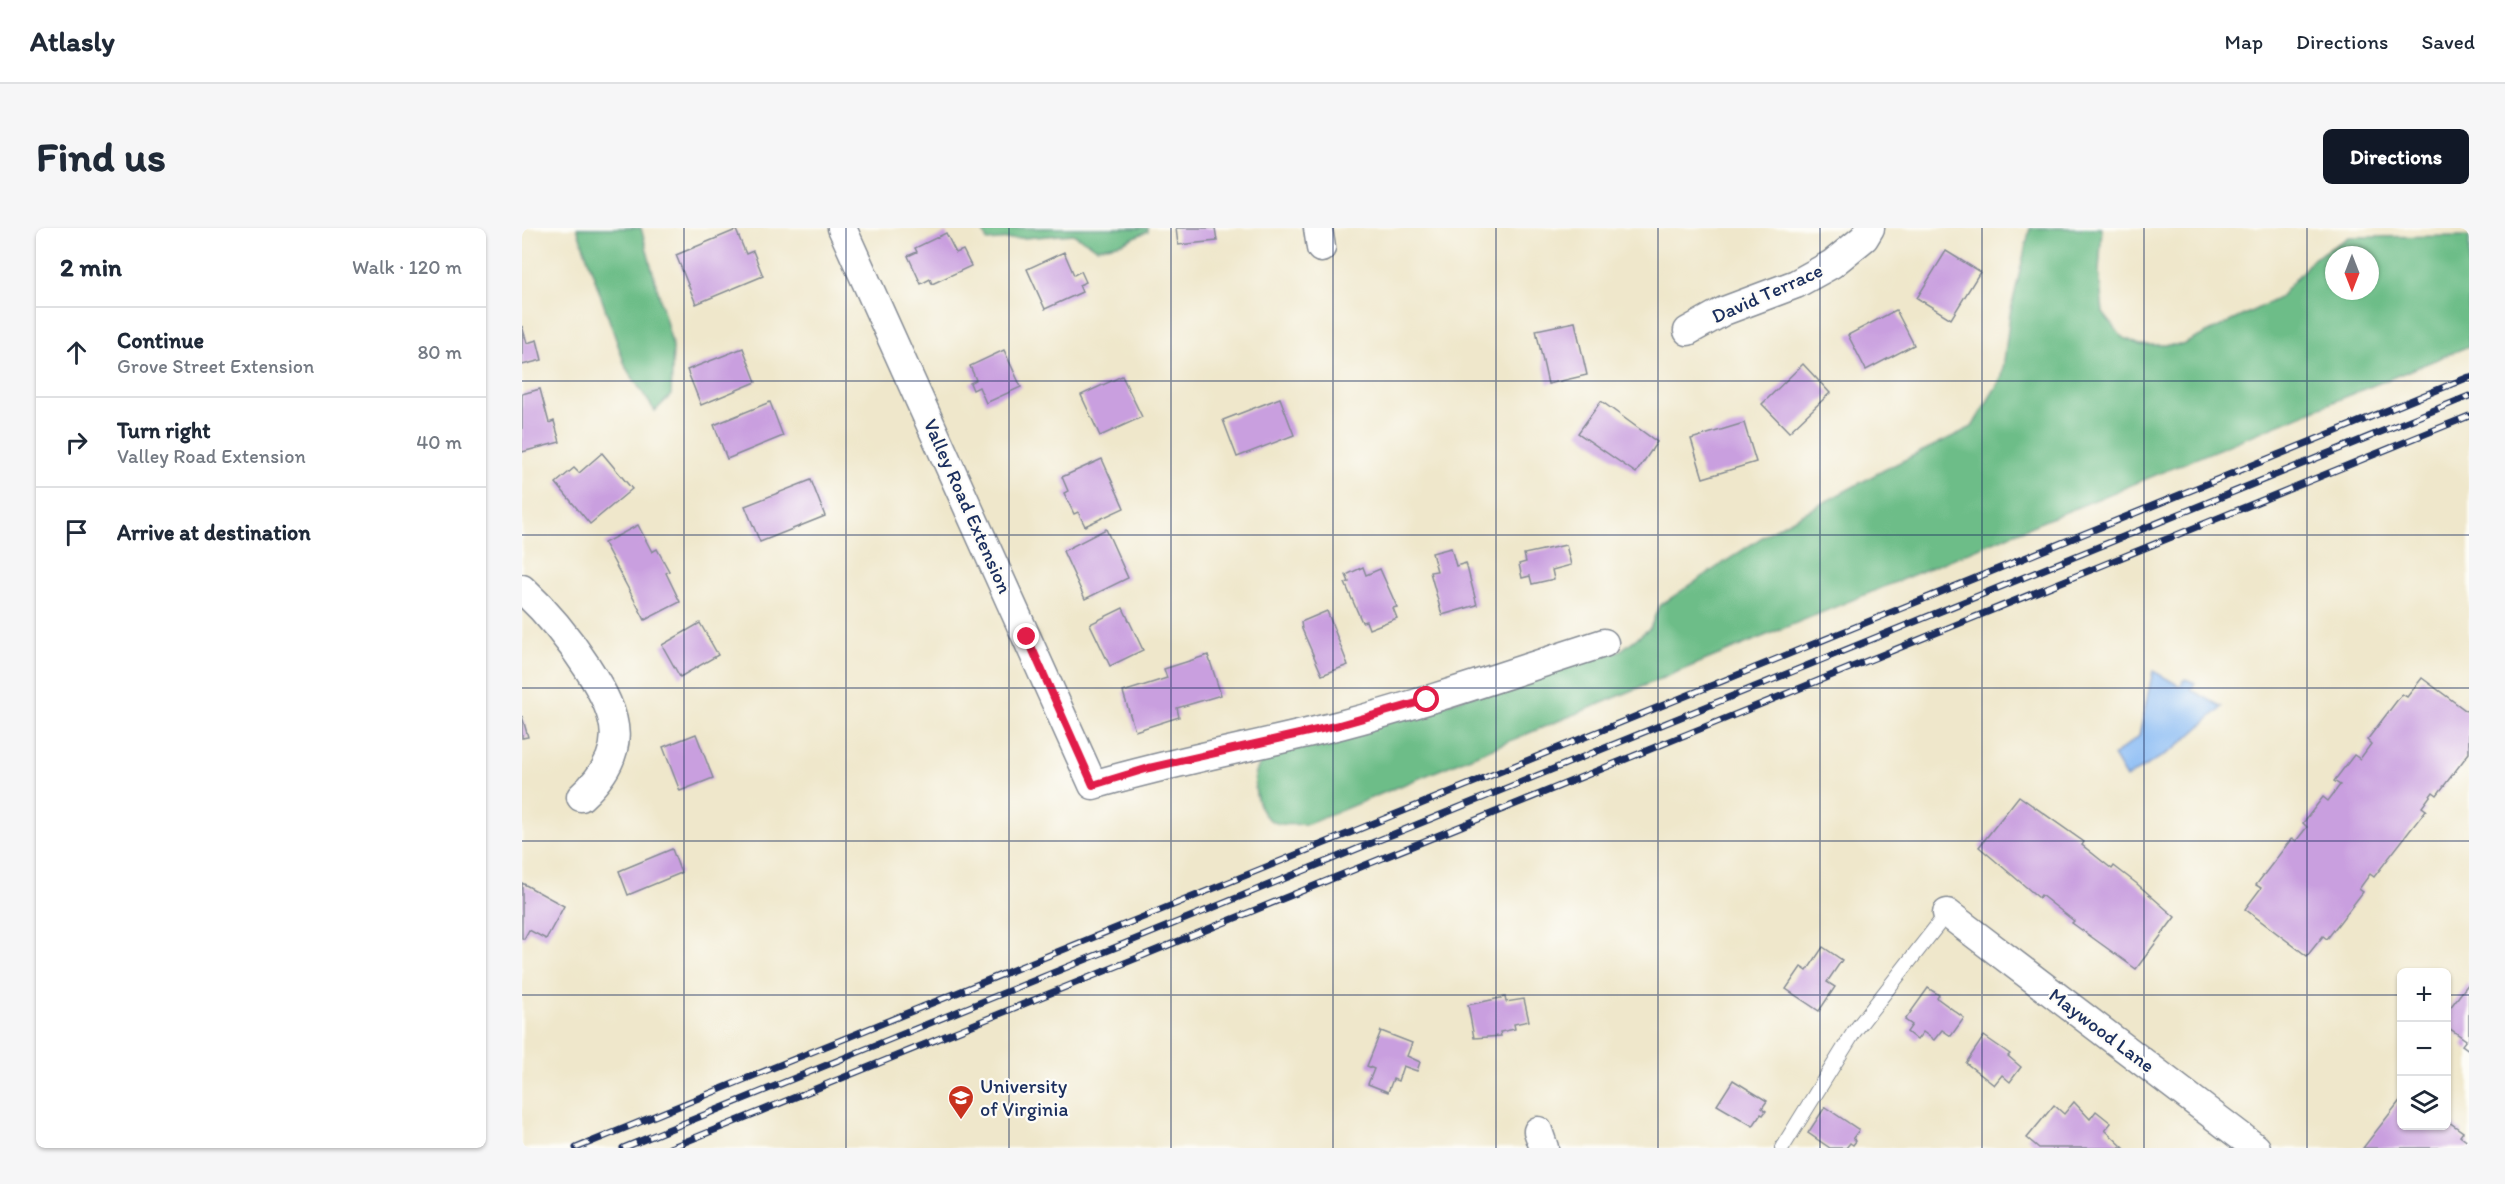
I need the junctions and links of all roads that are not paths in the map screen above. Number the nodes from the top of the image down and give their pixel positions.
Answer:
1 (842, 228) edge
2 (1870, 228) edge
3 (1688, 331) dead end
4 (522, 589) edge
5 (1604, 643) dead end
6 (581, 797) dead end
7 (1947, 913) joint
8 (1782, 1148) edge
9 (2256, 1148) edge

1 - 5 street, Valley Road Extension
2 - 3 street, David Terrace
4 - 6 street
7 - 8 lane
7 - 9 street, Maywood Lane

